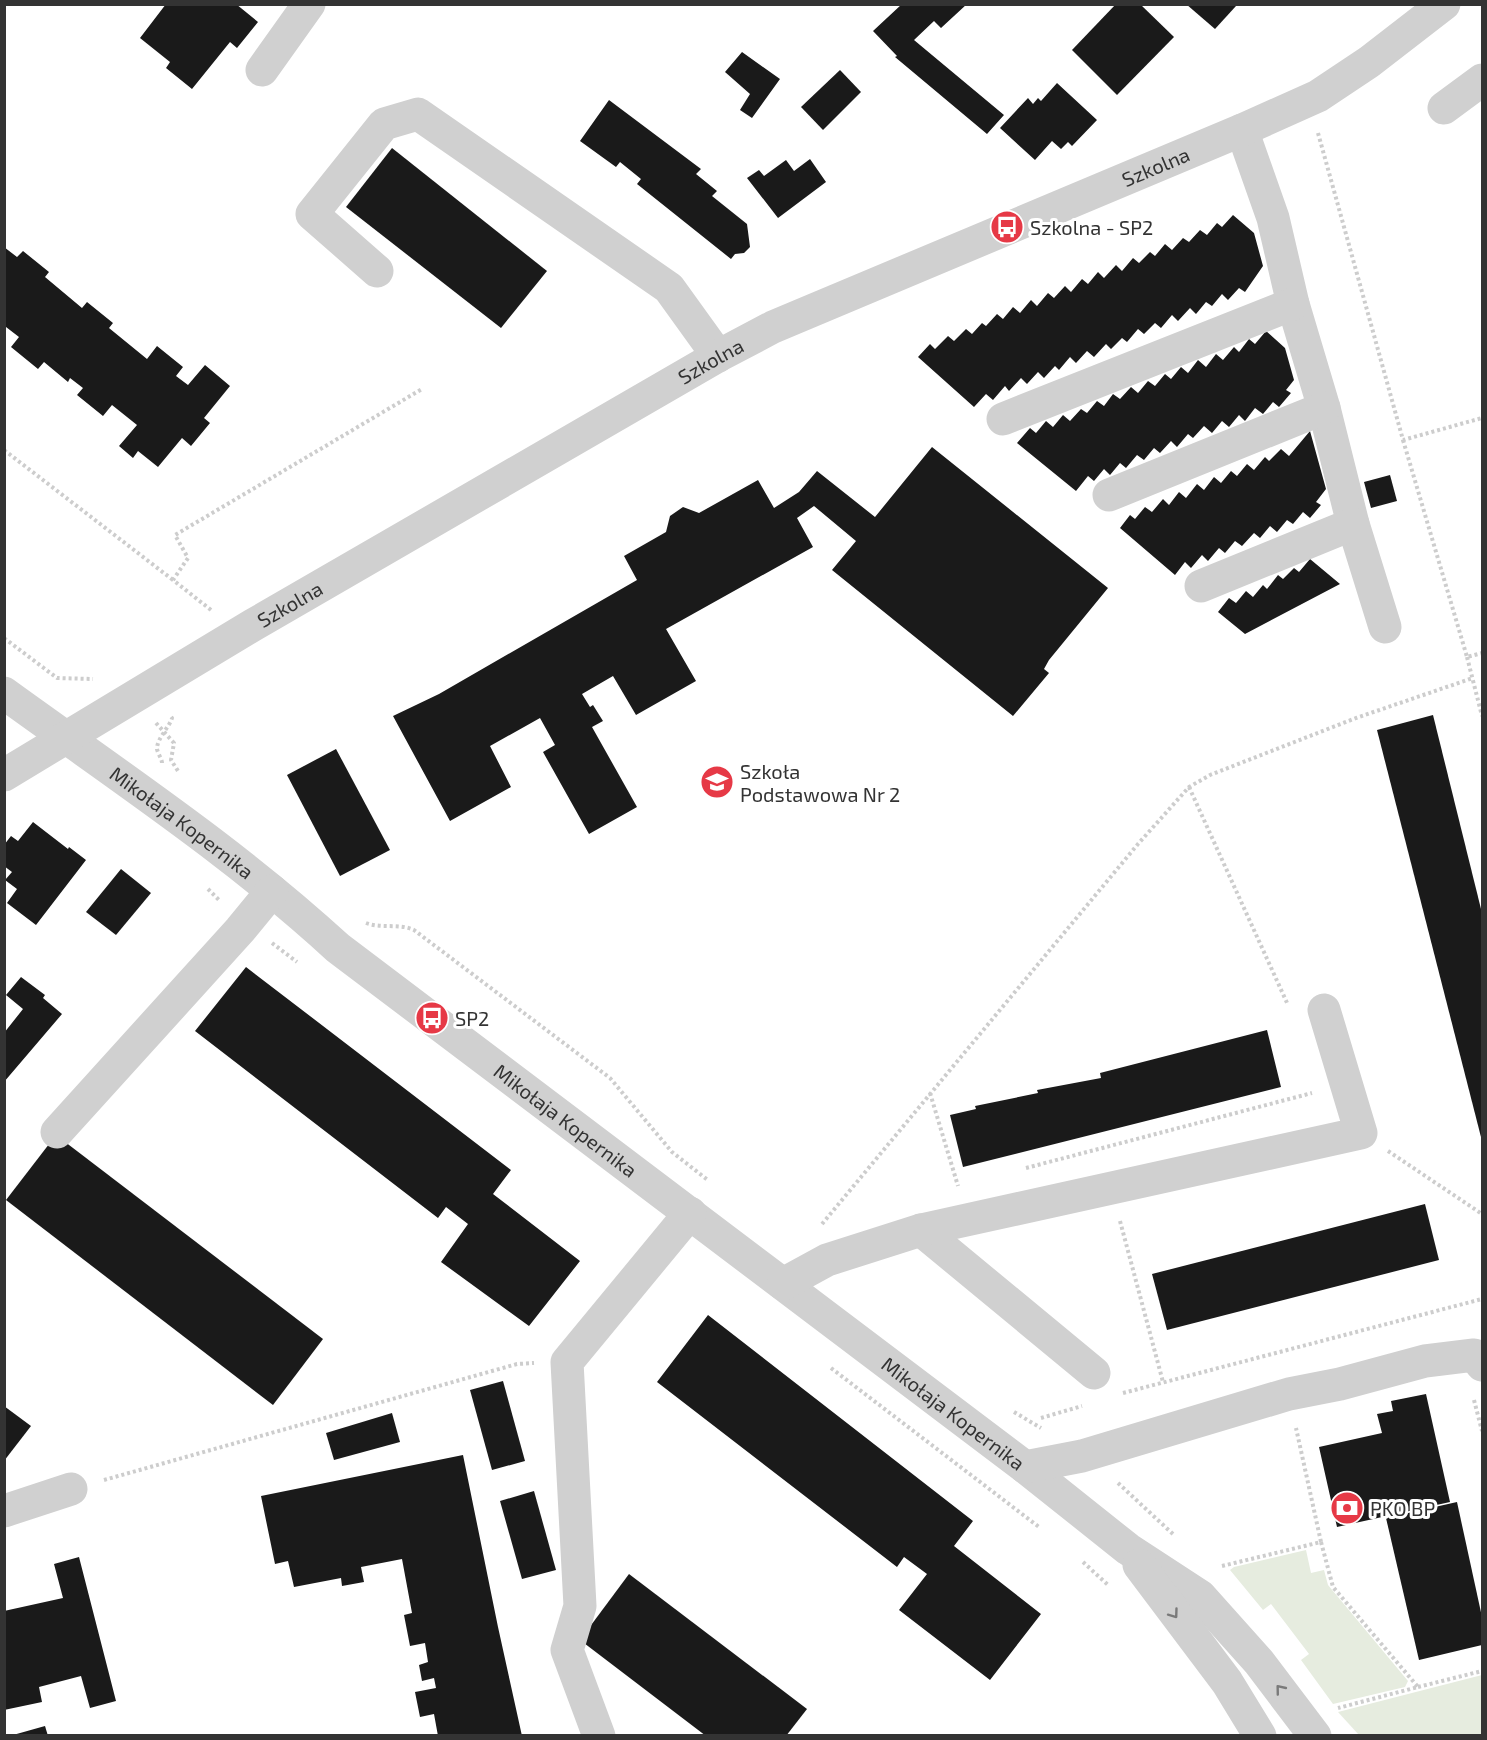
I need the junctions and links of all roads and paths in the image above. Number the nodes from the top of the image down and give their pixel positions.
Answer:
1 (309, 4) edge
2 (1444, 4) edge
3 (262, 70) dead end
4 (1482, 80) edge
5 (1444, 108) dead end
6 (1316, 125) dead end
7 (1242, 130) junction
8 (377, 271) dead end
9 (1293, 304) junction
10 (718, 356) junction
11 (422, 389) dead end
12 (1324, 408) junction
13 (1003, 418) dead end
14 (1482, 418) edge
15 (1403, 440) junction
16 (4, 450) edge
17 (1108, 495) dead end
18 (1353, 524) junction
19 (173, 580) junction
20 (1201, 586) dead end
21 (217, 615) dead end
22 (1384, 627) dead end
23 (4, 638) edge
24 (1482, 653) edge
25 (1467, 657) junction
26 (1473, 678) junction
27 (4, 693) edge
28 (136, 695) junction
29 (1482, 716) edge
30 (165, 731) junction
31 (67, 738) junction
32 (4, 775) edge
33 (184, 776) dead end
34 (1189, 787) junction
35 (141, 791) junction
36 (272, 891) junction
37 (357, 917) dead end
38 (1324, 1010) dead end
39 (1290, 1013) dead end
40 (1309, 1081) dead end
41 (930, 1093) junction
42 (57, 1132) dead end
43 (1361, 1133) junction
44 (1025, 1168) dead end
45 (968, 1183) dead end
46 (715, 1185) dead end
47 (1111, 1188) junction
48 (690, 1213) junction
49 (1482, 1214) edge
50 (821, 1226) dead end
51 (921, 1230) junction
52 (783, 1284) junction
53 (1482, 1299) edge
54 (567, 1362) junction
55 (1482, 1365) edge
56 (1094, 1373) dead end
57 (1163, 1382) junction
58 (1289, 1394) junction
59 (1119, 1395) dead end
60 (1085, 1404) dead end
61 (1013, 1410) dead end
62 (1041, 1418) dead end
63 (1082, 1456) junction
64 (1025, 1467) junction
65 (71, 1489) joint
66 (4, 1511) edge
67 (1182, 1542) dead end
68 (1321, 1542) junction
69 (1128, 1549) junction
70 (1222, 1566) dead end
71 (1482, 1671) edge
72 (1418, 1687) junction
73 (1323, 1723) edge
74 (599, 1736) edge
75 (1260, 1736) edge

1 - 3 street
2 - 7 street, Szkolna
4 - 5 street
6 - 15 path
7 - 9 street
7 - 10 street, Szkolna
8 - 10 street
9 - 12 street
9 - 13 street
10 - 28 street, Szkolna
11 - 19 path
12 - 17 street
12 - 18 street
14 - 15 path
15 - 25 path
16 - 19 path
18 - 20 street
18 - 22 street
19 - 21 path
23 - 28 path
24 - 25 path
25 - 26 path
26 - 29 path
26 - 34 path
27 - 31 street, Mikołaja Kopernika
28 - 30 path
28 - 30 path
28 - 31 street, Szkolna
30 - 33 path
30 - 35 path
31 - 32 street, Szkolna
31 - 35 street, Mikołaja Kopernika
34 - 39 path
34 - 41 path
35 - 36 street, Mikołaja Kopernika
36 - 42 street
36 - 48 street, Mikołaja Kopernika
37 - 46 path
38 - 43 street
40 - 44 path
41 - 45 path
41 - 50 path
43 - 47 street
43 - 49 path
47 - 51 street
47 - 57 path
48 - 52 street, Mikołaja Kopernika
48 - 54 street
51 - 52 street
51 - 56 street
52 - 64 street, Mikołaja Kopernika
53 - 57 path
54 - 65 path
54 - 74 street
55 - 58 street
57 - 59 path
58 - 63 street
58 - 68 path
60 - 62 path
61 - 63 path
63 - 64 street
63 - 67 path
64 - 69 street, Mikołaja Kopernika
65 - 66 street
68 - 70 path
68 - 72 path
73 -> 69 street, Mikołaja Kopernika
69 -> 75 street, Mikołaja Kopernika
71 - 72 path
72 - 73 path

